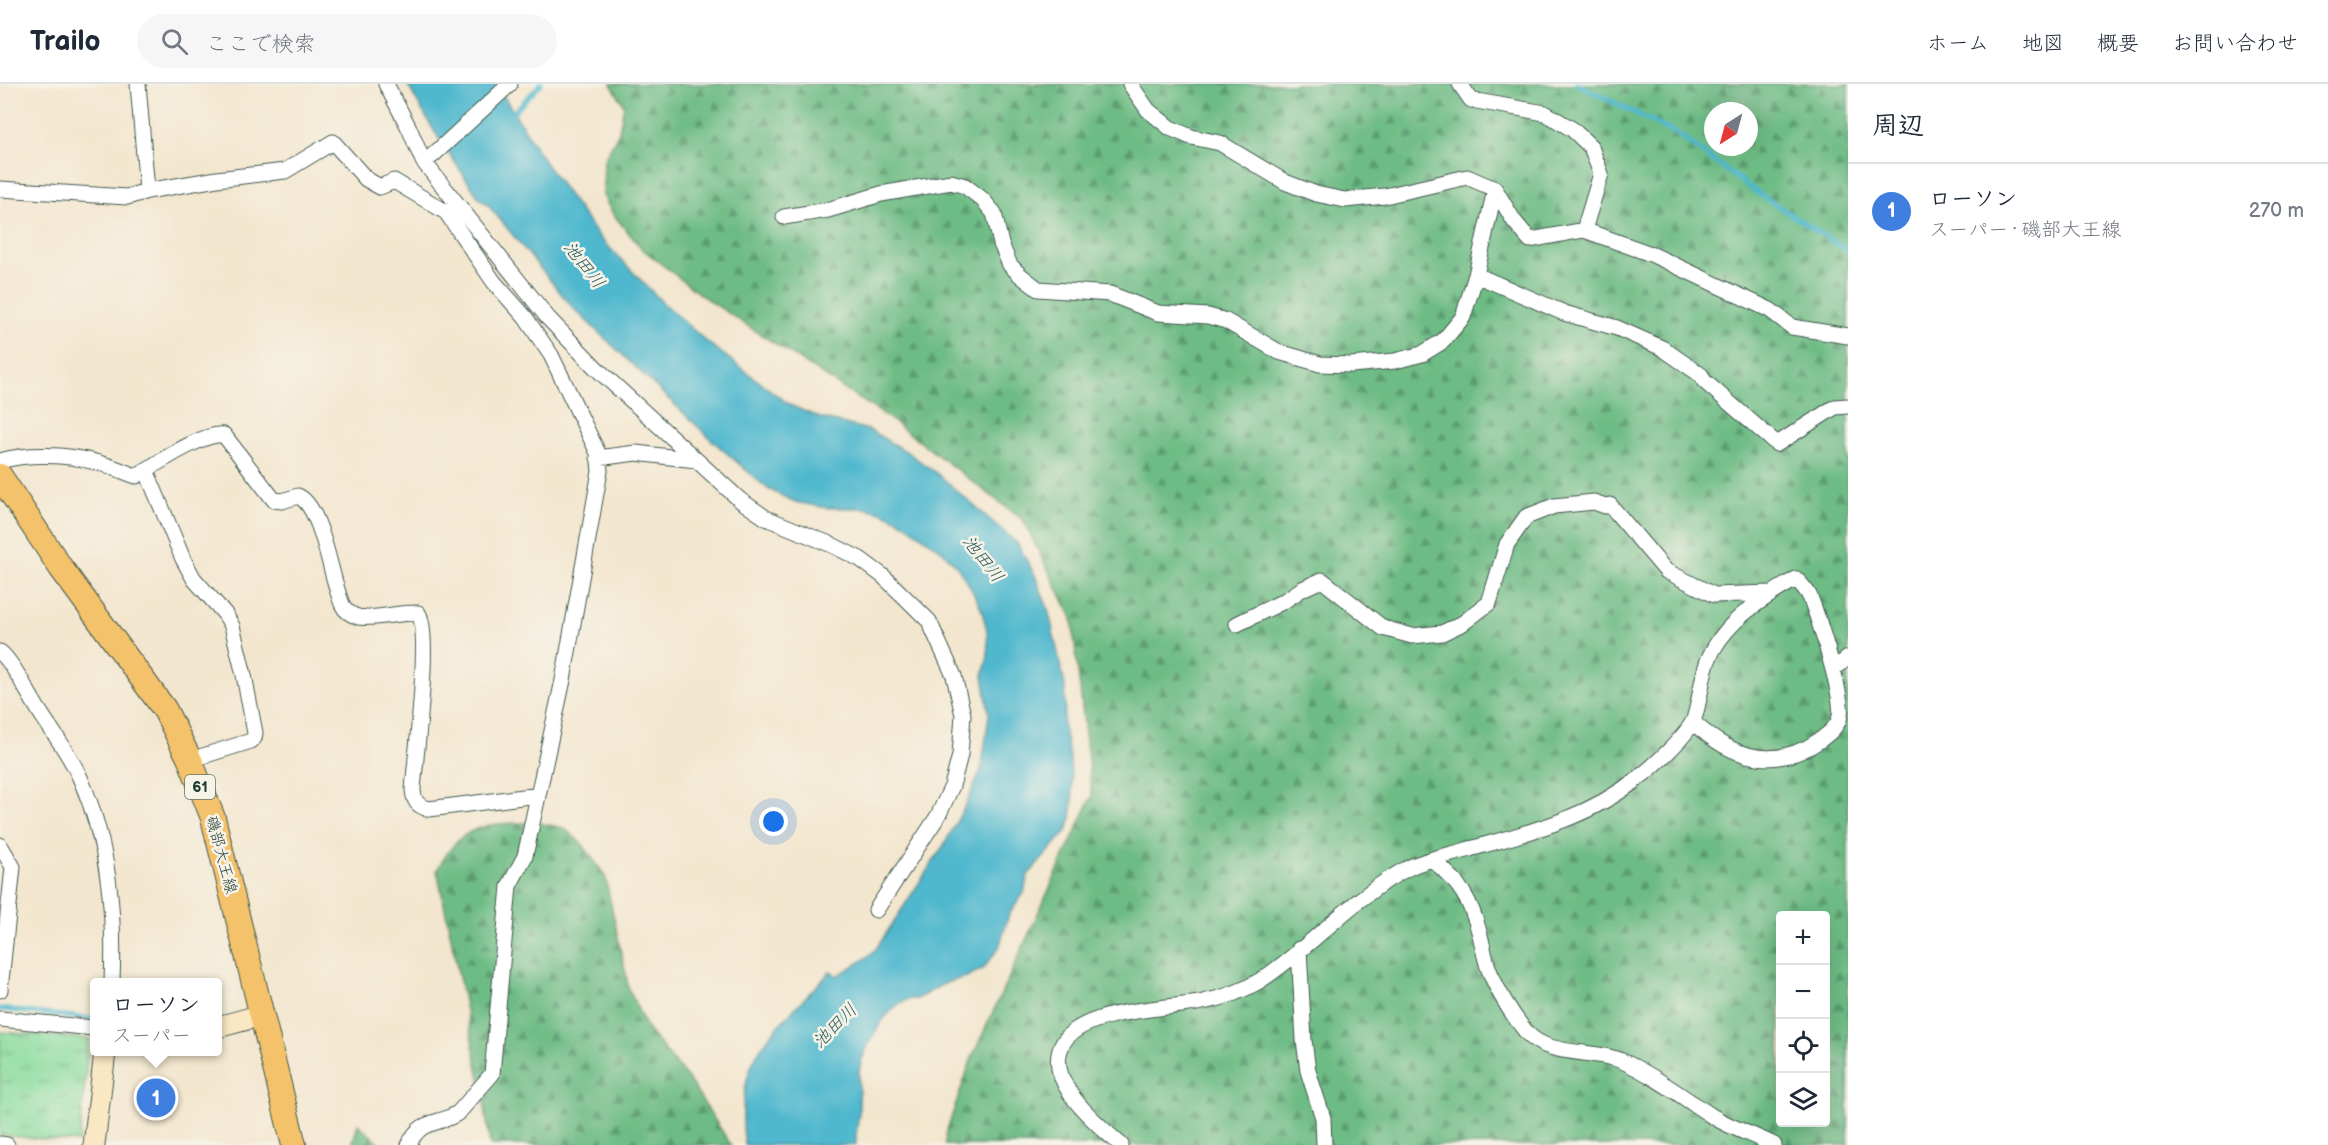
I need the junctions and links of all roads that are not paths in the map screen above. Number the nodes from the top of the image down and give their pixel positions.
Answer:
1 (138, 84) edge
2 (386, 84) edge
3 (510, 84) edge
4 (1130, 84) edge
5 (1460, 84) edge
6 (432, 156) dead end
7 (0, 189) edge
8 (1495, 189) junction
9 (147, 191) junction
10 (784, 217) dead end
11 (1584, 230) junction
12 (1476, 275) junction
13 (1848, 336) edge
14 (1848, 406) edge
15 (598, 458) junction
16 (696, 460) junction
17 (0, 461) edge
18 (146, 470) junction
19 (0, 476) edge
20 (1771, 593) junction
21 (1237, 624) dead end
22 (0, 652) edge
23 (1848, 658) edge
24 (1833, 669) junction
25 (1693, 722) junction
26 (190, 760) junction
27 (538, 795) junction
28 (0, 844) edge
29 (1432, 860) junction
30 (876, 910) dead end
31 (1299, 949) junction
32 (112, 978) edge
33 (0, 990) edge
34 (262, 1015) junction
35 (0, 1019) edge
36 (222, 1026) edge
37 (90, 1028) edge
38 (105, 1056) edge
39 (0, 1144) edge
40 (7, 1145) edge
41 (94, 1145) edge
42 (294, 1145) edge
43 (409, 1145) edge
44 (1121, 1145) edge
45 (1324, 1145) edge
46 (1774, 1145) edge

1 - 9 street
2 - 16 street
3 - 6 street
4 - 8 street
5 - 11 street
7 - 9 street
8 - 11 street
8 - 12 street
9 - 15 street
10 - 12 street
11 - 13 street
12 - 14 street
15 - 16 street
15 - 27 street
16 - 30 street
17 - 18 street
18 - 26 street
18 - 27 street
19 - 26 main road, 磯部大王線 / 61
20 - 21 street
20 - 24 street
20 - 25 street
22 - 32 street
23 - 24 street
24 - 25 street
25 - 29 street
26 - 34 main road, 磯部大王線 / 61
27 - 43 street
28 - 33 street
29 - 31 street
29 - 46 street
31 - 44 street
31 - 45 street
34 - 36 street
34 - 42 main road, 磯部大王線 / 61
35 - 37 street
38 - 41 street
39 - 40 street

